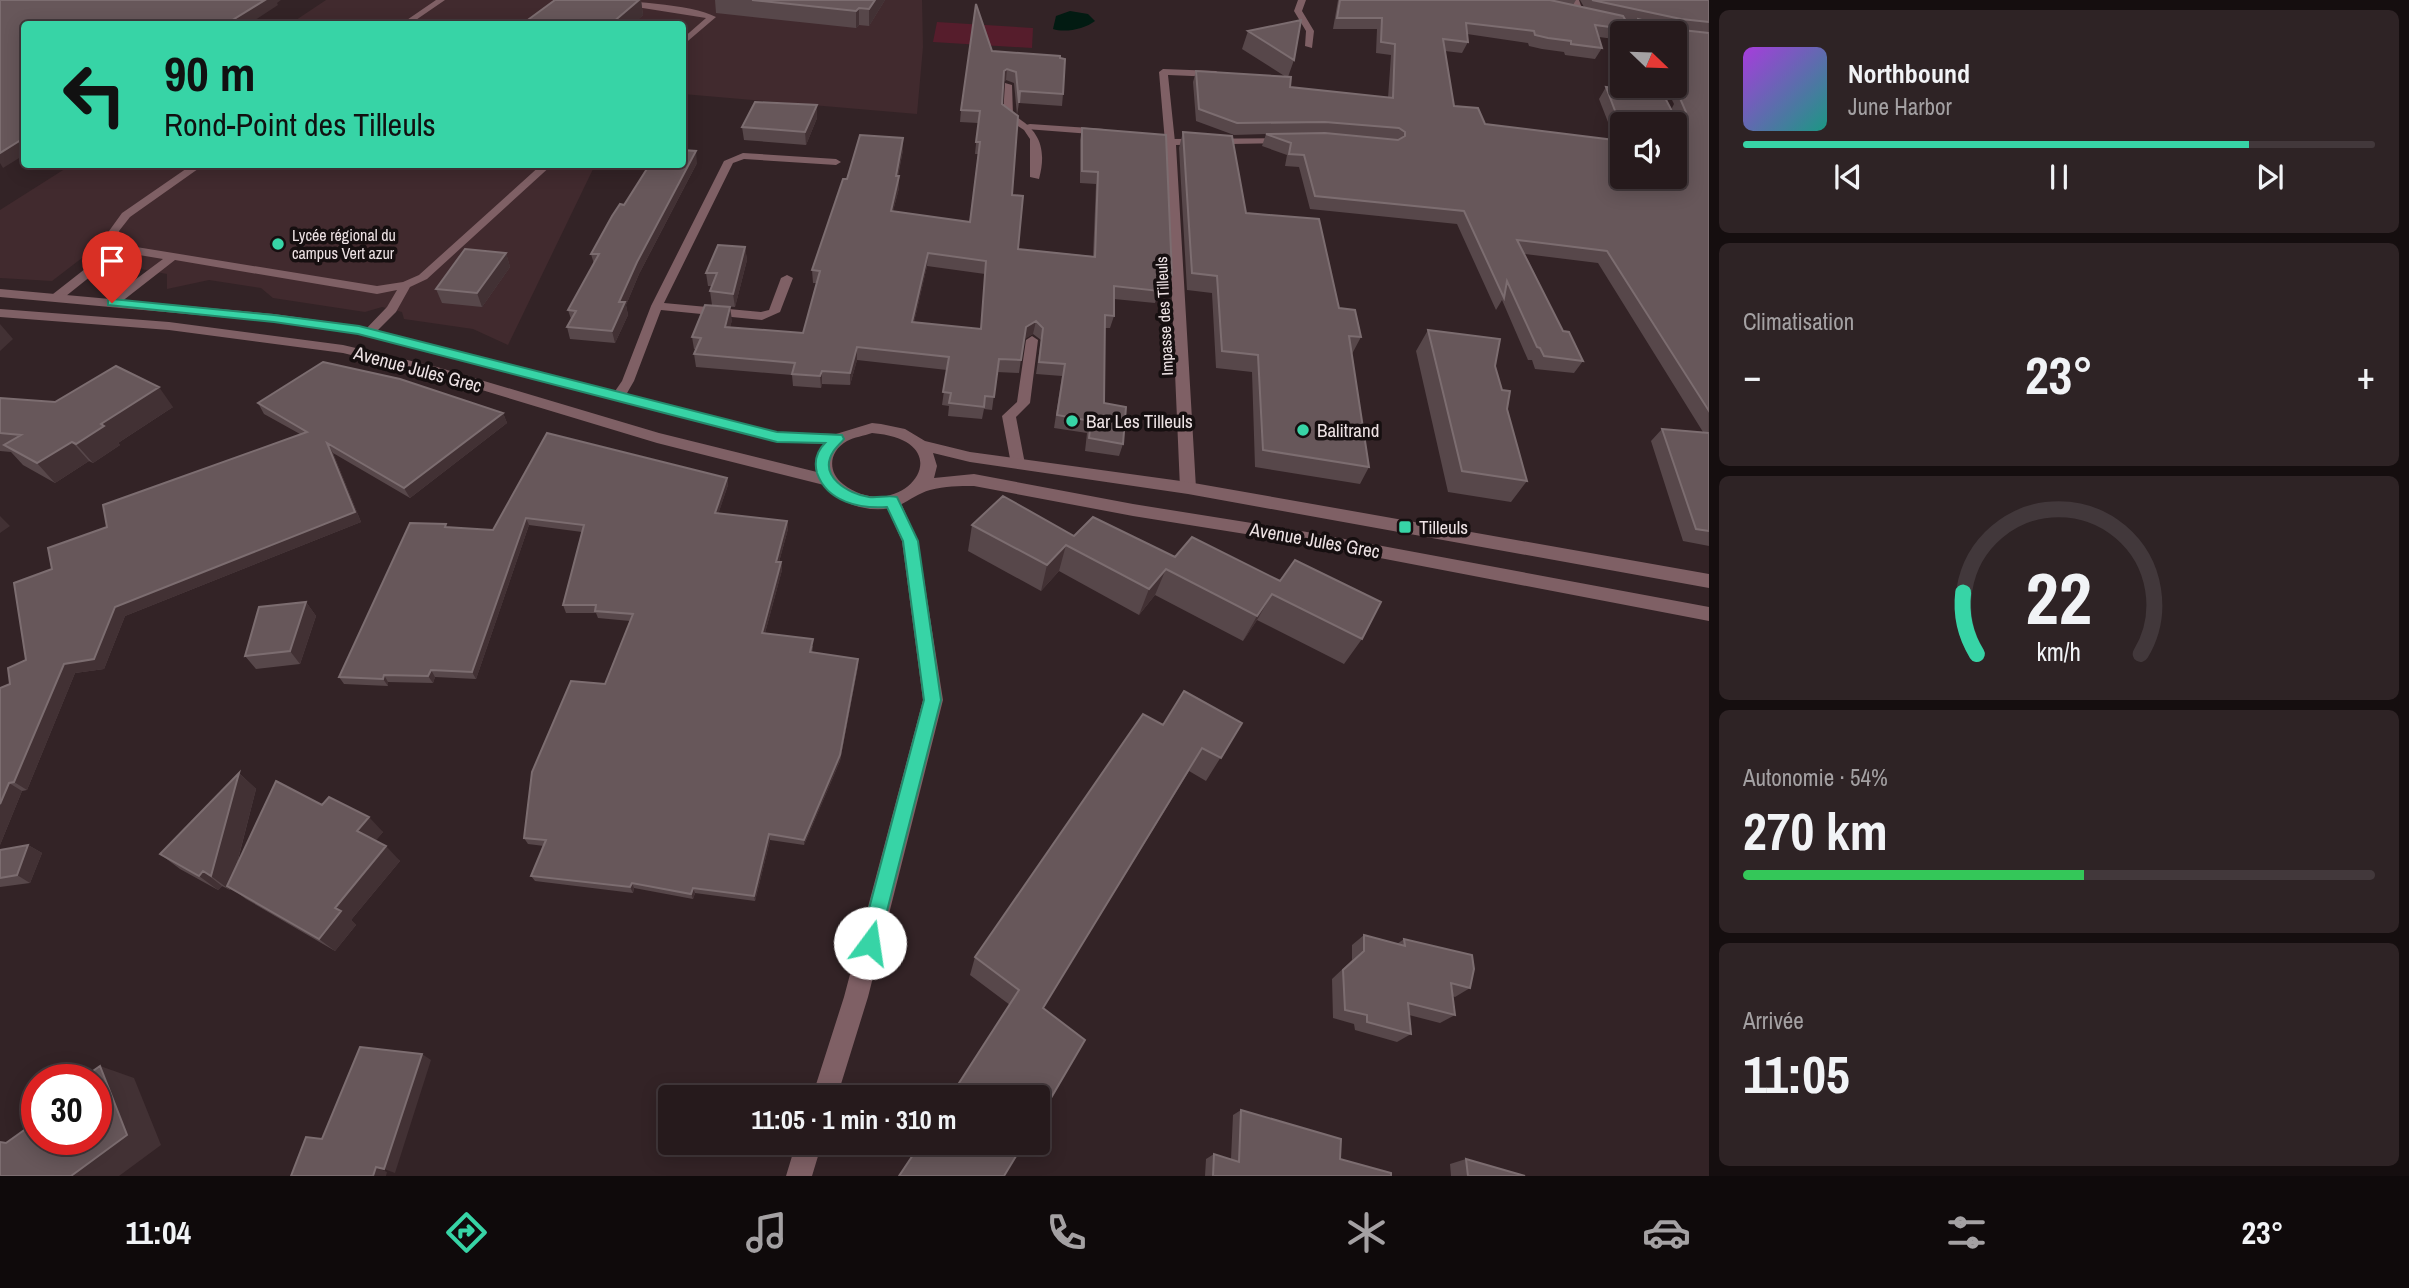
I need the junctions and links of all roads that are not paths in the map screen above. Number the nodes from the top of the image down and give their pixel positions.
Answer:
1 (441, 0) edge
2 (596, 0) edge
3 (1302, 0) edge
4 (1575, 0) edge
5 (1577, 14) joint
6 (1595, 18) edge
7 (410, 21) edge
8 (686, 40) edge
9 (1309, 46) dead end
10 (1232, 75) edge
11 (1008, 85) edge
12 (1030, 127) junction
13 (1122, 133) edge
14 (1307, 139) edge
15 (1164, 140) junction
16 (836, 162) dead end
17 (194, 168) edge
18 (544, 168) edge
19 (1035, 177) dead end
20 (119, 248) junction
21 (172, 257) junction
22 (787, 278) dead end
23 (406, 285) junction
24 (0, 293) edge
25 (57, 298) junction
26 (112, 303) junction
27 (657, 306) junction
28 (0, 313) edge
29 (369, 332) junction
30 (1032, 340) edge
31 (618, 397) junction
32 (837, 439) junction
33 (921, 445) junction
34 (1018, 464) junction
35 (827, 480) junction
36 (921, 486) junction
37 (1188, 488) junction
38 (892, 501) junction
39 (1709, 581) edge
40 (1709, 614) edge
41 (828, 1085) edge
42 (805, 1155) edge
43 (799, 1176) edge

1 - 7 lane
2 - 8 lane
3 - 9 lane
4 - 5 lane
5 - 6 street
10 - 15 lane
11 - 12 lane
12 - 13 street
12 - 19 lane
14 - 15 street
15 - 37 street, Impasse des Tilleuls
16 - 27 lane
17 - 20 lane
18 - 23 lane
20 - 21 lane
20 - 25 lane
21 - 23 lane
21 - 26 lane
22 - 27 lane
23 - 29 lane
24 - 25 street, Avenue Jules Grec
25 - 26 street, Avenue Jules Grec
26 - 29 street, Avenue Jules Grec
27 - 31 lane
28 - 35 street, Avenue Jules Grec
29 - 31 street, Avenue Jules Grec
30 - 34 lane
31 - 32 street, Avenue Jules Grec
32 - 33 street
32 - 35 street
33 - 34 street, Avenue Jules Grec
33 - 36 street
34 - 37 street, Avenue Jules Grec
35 - 38 street
36 - 38 street
36 - 40 street, Avenue Jules Grec
37 - 39 street, Avenue Jules Grec
38 - 41 street
42 - 43 street

